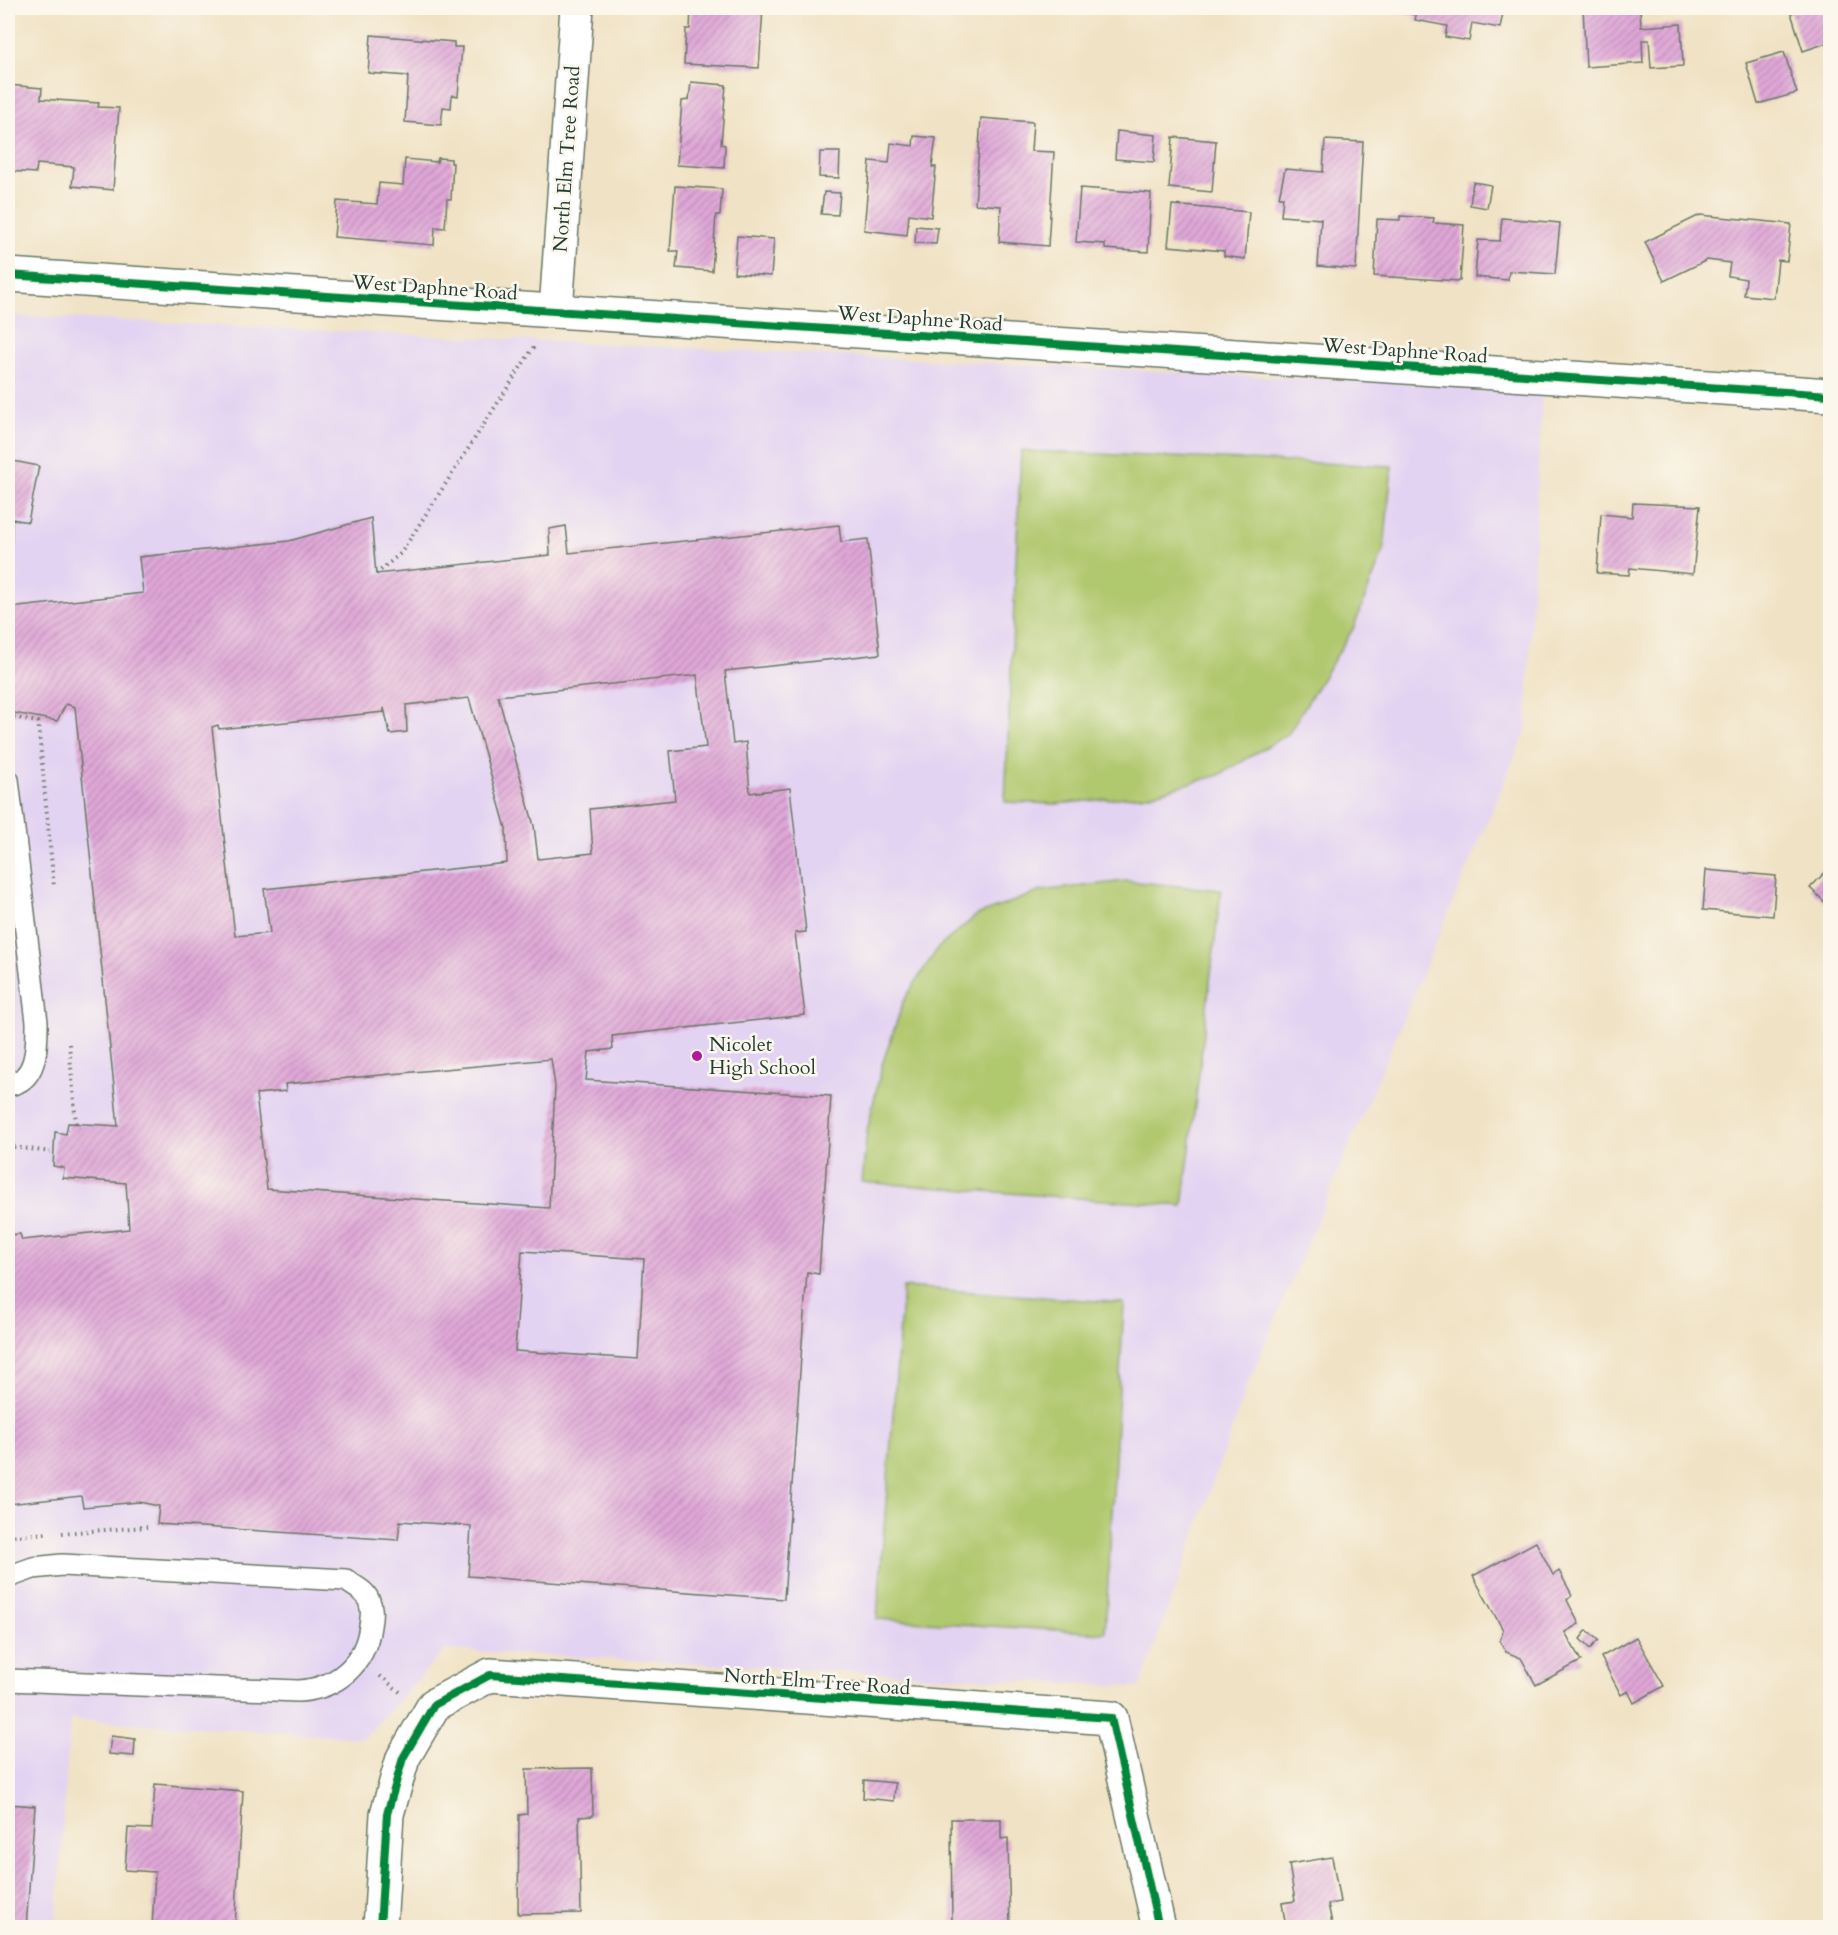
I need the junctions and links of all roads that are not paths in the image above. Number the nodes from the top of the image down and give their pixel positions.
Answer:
1 (577, 8) edge
2 (8, 275) edge
3 (556, 311) junction
4 (1830, 395) edge
5 (8, 780) edge
6 (8, 1084) edge
7 (8, 1577) edge
8 (8, 1680) edge
9 (380, 1928) edge
10 (1159, 1928) edge

1 - 3 street, North Elm Tree Road
2 - 3 street, West Daphne Road
3 - 4 street, West Daphne Road
5 - 6 lane
7 - 8 lane
9 - 10 street, North Elm Tree Road

